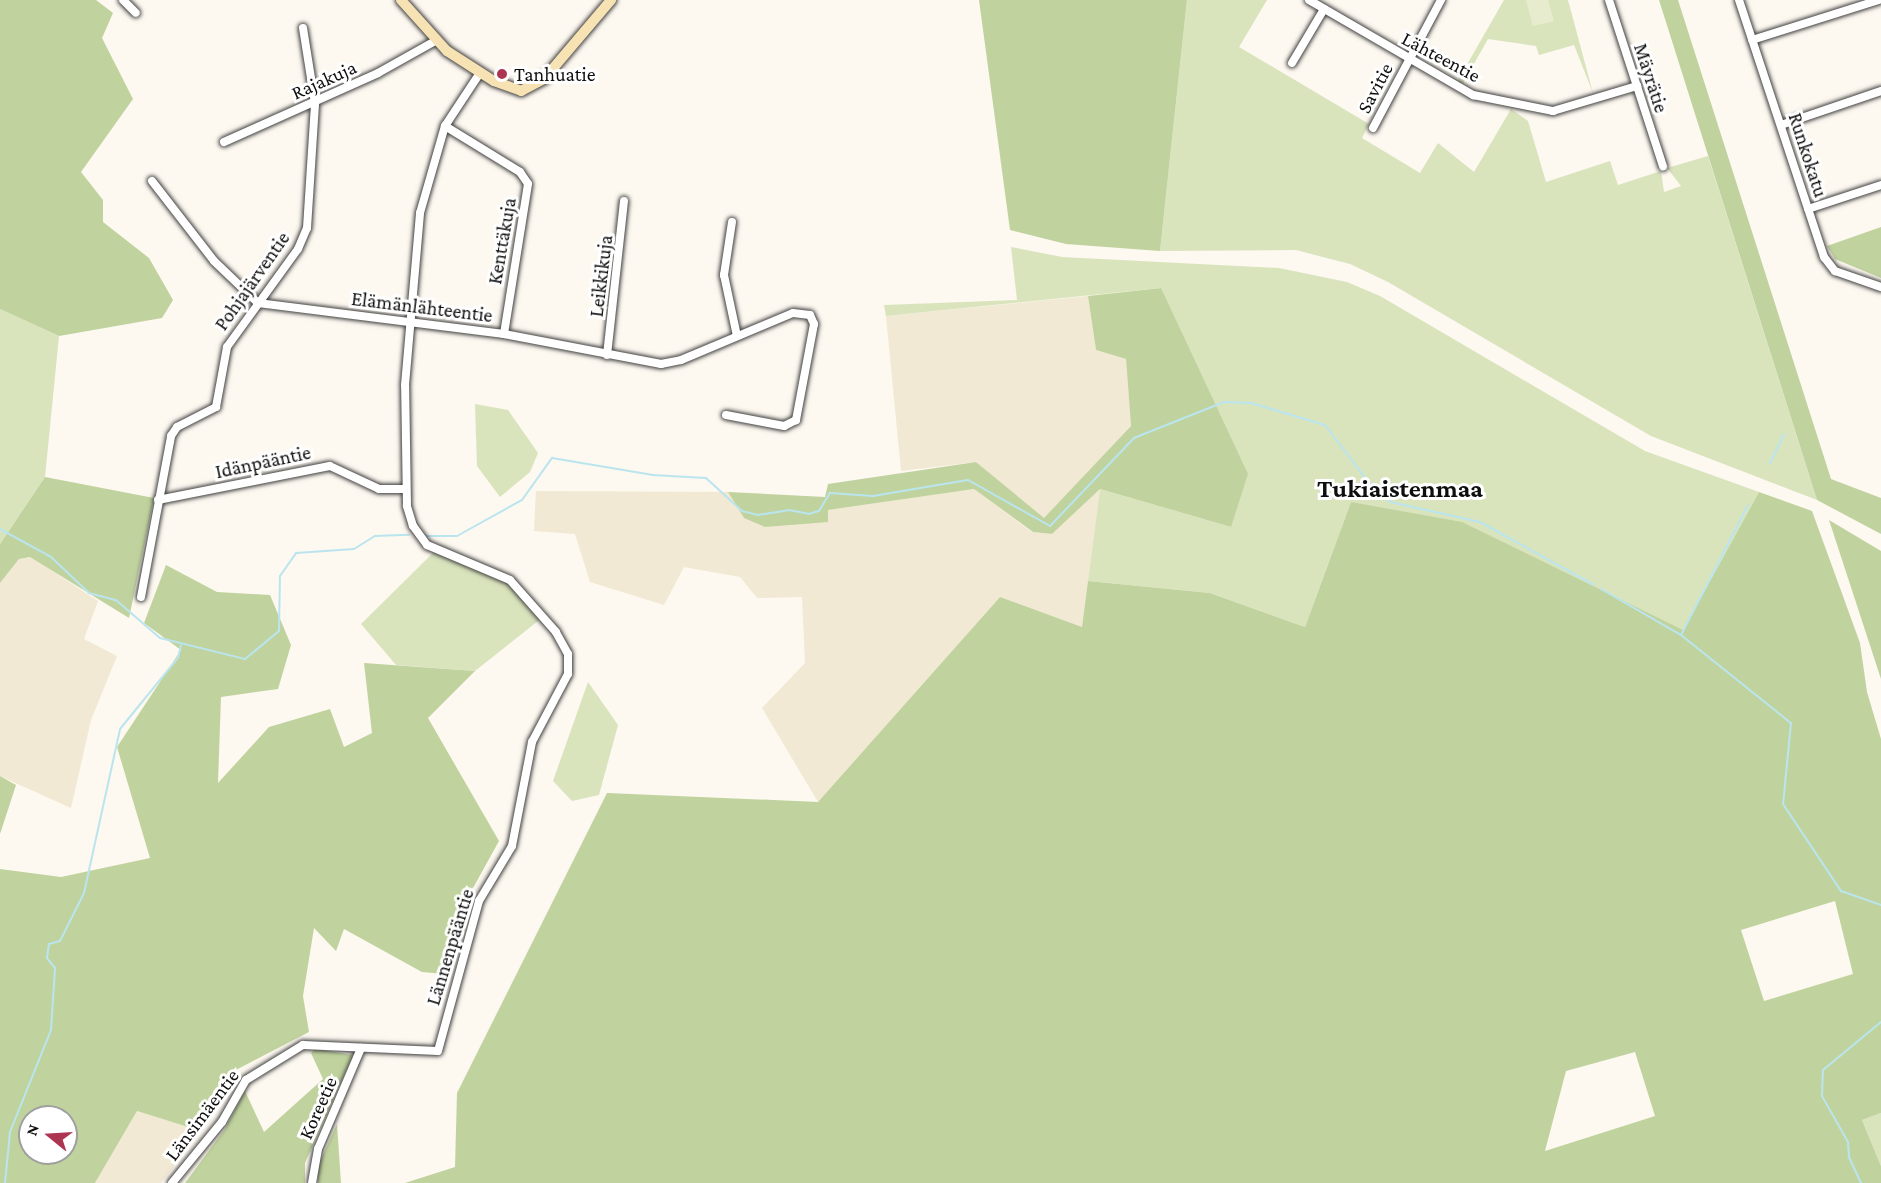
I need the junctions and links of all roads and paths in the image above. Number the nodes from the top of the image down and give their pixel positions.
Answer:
1 (123, 0) edge
2 (401, 0) edge
3 (611, 0) edge
4 (1441, 0) edge
5 (1609, 0) edge
6 (1739, 0) edge
7 (1879, 0) edge
8 (1312, 1) edge
9 (1324, 9) junction
10 (136, 13) dead end
11 (303, 28) dead end
12 (1752, 40) junction
13 (435, 41) junction
14 (1408, 59) junction
15 (1292, 63) dead end
16 (480, 73) junction
17 (1636, 86) junction
18 (1881, 91) edge
19 (315, 103) junction
20 (1781, 125) junction
21 (445, 126) junction
22 (1373, 128) dead end
23 (224, 142) dead end
24 (1662, 166) dead end
25 (152, 181) dead end
26 (1881, 185) edge
27 (624, 201) dead end
28 (1808, 209) junction
29 (732, 222) dead end
30 (1881, 287) edge
31 (258, 303) junction
32 (412, 323) junction
33 (504, 334) junction
34 (737, 336) junction
35 (607, 355) junction
36 (726, 415) dead end
37 (406, 489) junction
38 (158, 500) junction
39 (141, 597) dead end
40 (361, 1048) junction
41 (172, 1183) edge
42 (312, 1183) edge

1 - 10 street
2 - 13 street
3 - 16 street
4 - 14 street, Savitie
5 - 17 street, Mäyrätie
6 - 12 street, Runkokatu
7 - 12 street
8 - 9 street, Lähteentie
9 - 14 street, Lähteentie
9 - 15 street
11 - 19 street, Pohjajärventie
12 - 20 street, Runkokatu
13 - 16 street
13 - 19 street, Rajakuja
14 - 17 street, Lähteentie
14 - 22 street, Savitie
16 - 21 street
17 - 24 street, Mäyrätie
18 - 20 street
19 - 23 street, Rajakuja
19 - 31 street, Pohjajärventie
20 - 28 street, Runkokatu
21 - 32 street
21 - 33 street, Kenttäkuja
25 - 31 street
26 - 28 street
27 - 35 street, Leikkikuja
28 - 30 street, Runkokatu
29 - 34 street
31 - 32 street, Elämänlähteentie
31 - 38 street, Pohjajärventie
32 - 33 street, Elämänlähteentie
32 - 37 street
33 - 35 street, Elämänlähteentie
34 - 35 street, Elämänlähteentie
34 - 36 street, Elämänlähteentie
37 - 38 street, Idänpääntie
37 - 40 street, Lännenpääntie
38 - 39 street, Pohjajärventie
40 - 41 street, Länsimäentie
40 - 42 street, Koreetie

